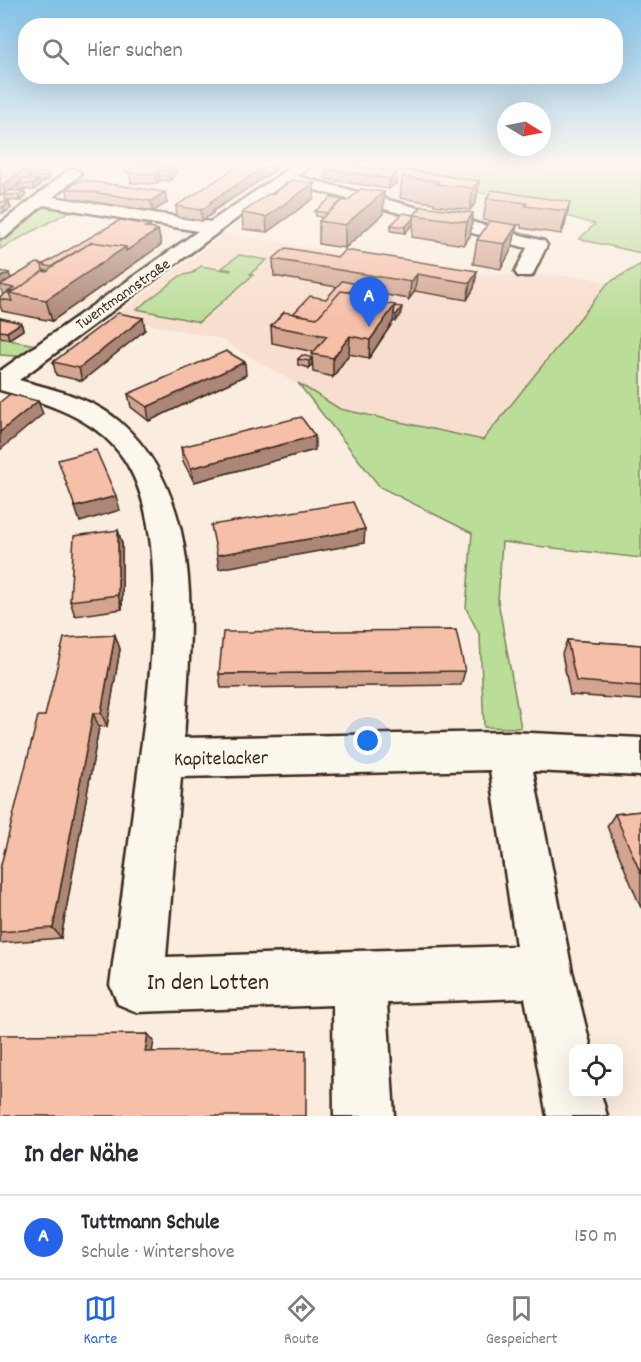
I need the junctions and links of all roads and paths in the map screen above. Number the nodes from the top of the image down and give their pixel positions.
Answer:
1 (19, 217) edge
2 (146, 217) edge
3 (228, 217) edge
4 (449, 217) edge
5 (213, 228) junction
6 (0, 233) edge
7 (525, 272) dead end
8 (0, 382) edge
9 (508, 751) junction
10 (641, 757) edge
11 (161, 758) junction
12 (546, 971) junction
13 (359, 978) junction
14 (364, 1116) edge
15 (577, 1116) edge

1 - 6 street
2 - 5 street
3 - 5 street, Twentmannstraße
4 - 7 street
5 - 8 street, Twentmannstraße
8 - 11 street, Kapitelacker
9 - 10 street, Kapitelacker
9 - 11 street, Kapitelacker
9 - 12 street
11 - 13 street, In den Lotten
12 - 13 street, In den Lotten
12 - 15 street
13 - 14 street

